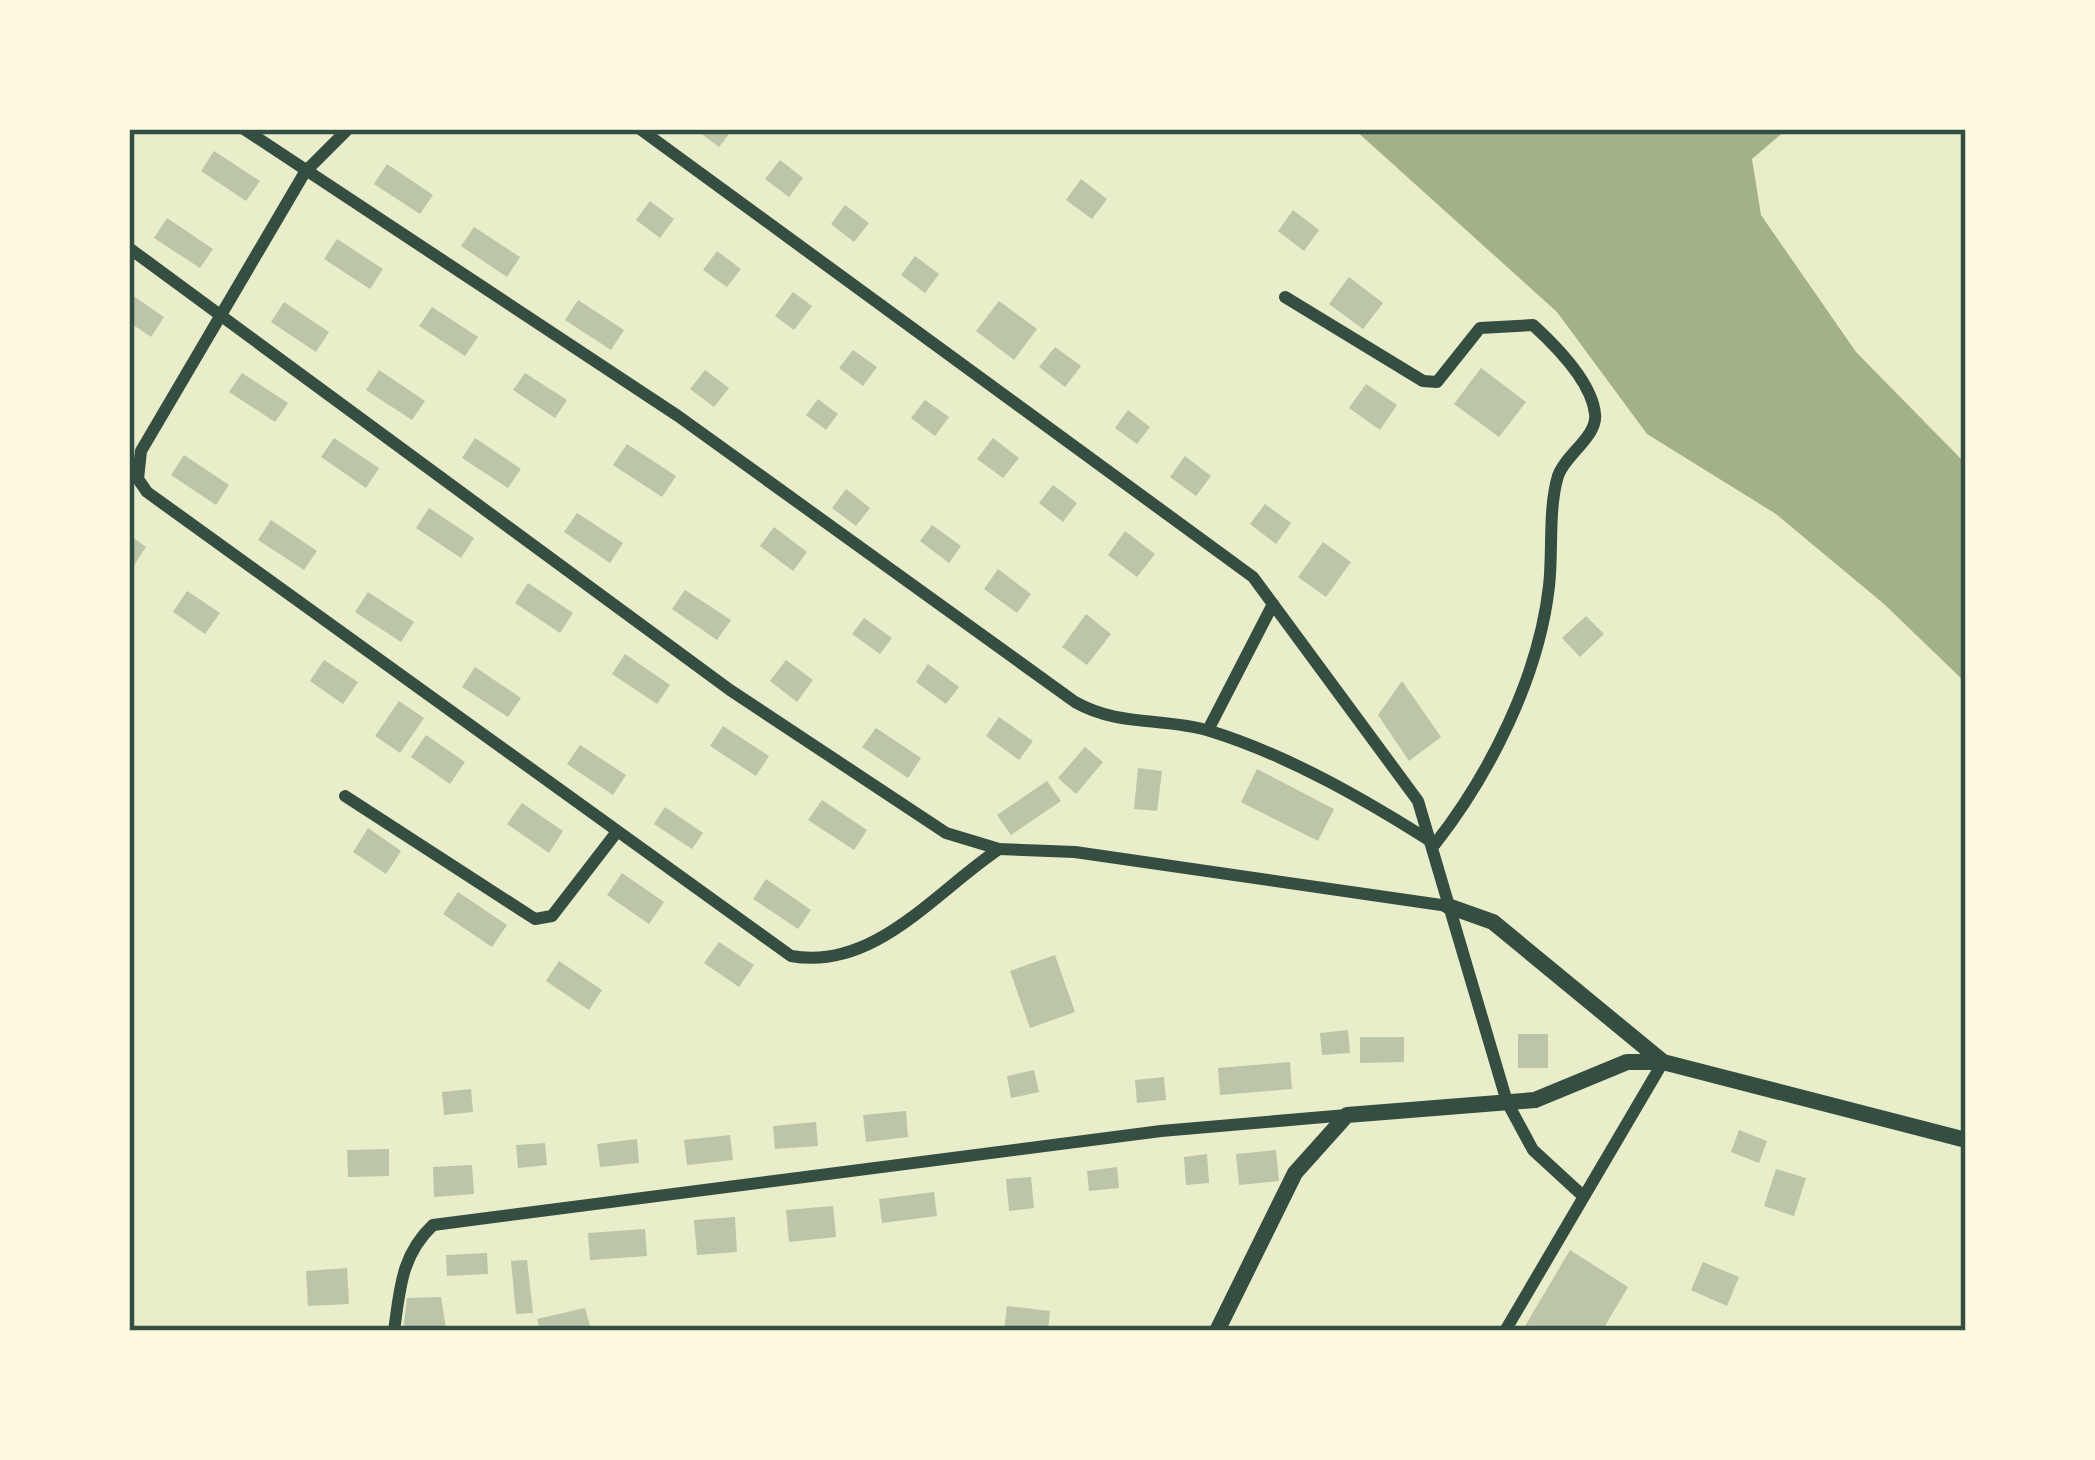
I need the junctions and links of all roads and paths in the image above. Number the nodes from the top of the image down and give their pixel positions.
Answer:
1 (244, 129) edge
2 (348, 129) edge
3 (640, 129) edge
4 (305, 172) junction
5 (129, 248) edge
6 (1285, 297) dead end
7 (217, 316) junction
8 (1273, 604) junction
9 (1208, 730) junction
10 (345, 796) dead end
11 (616, 833) junction
12 (1435, 844) junction
13 (999, 849) junction
14 (1448, 906) junction
15 (1664, 1062) junction
16 (1507, 1102) junction
17 (1347, 1115) junction
18 (1966, 1139) edge
19 (1582, 1195) junction
20 (394, 1331) edge
21 (1217, 1331) edge
22 (1505, 1331) edge

1 - 4 street
2 - 4 street
3 - 8 street
4 - 7 street
4 - 9 street
5 - 7 street
6 - 12 street
7 - 11 street
7 - 13 street
8 - 9 street
8 - 12 street
9 - 12 street
10 - 11 street
11 - 13 street
12 - 14 street
13 - 14 street
14 - 15 street
14 - 16 street
15 - 16 street
15 - 18 street
15 - 19 street
16 - 17 street
16 - 19 street
17 - 20 street
17 - 21 street
19 - 22 street

